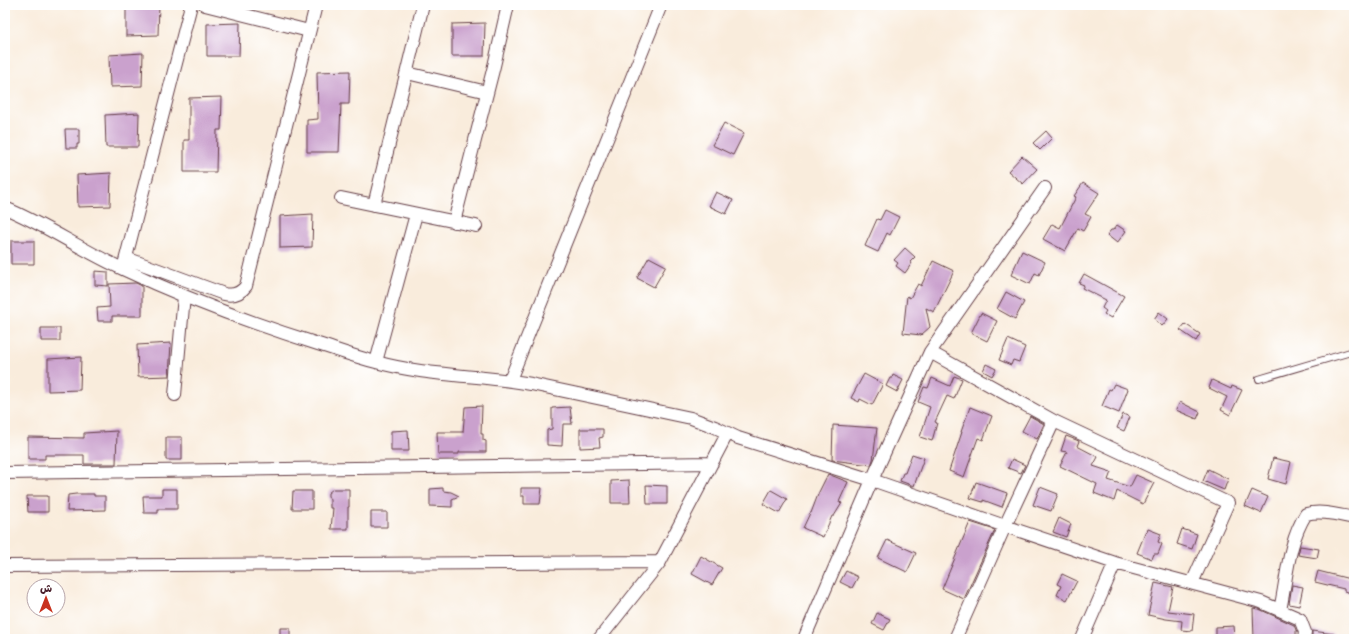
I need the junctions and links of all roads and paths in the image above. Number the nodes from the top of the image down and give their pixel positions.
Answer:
1 (190, 5) edge
2 (205, 5) edge
3 (316, 5) edge
4 (423, 5) edge
5 (508, 5) edge
6 (660, 5) edge
7 (310, 31) junction
8 (407, 73) junction
9 (487, 92) junction
10 (1045, 188) dead end
11 (341, 198) dead end
12 (374, 205) junction
13 (5, 208) edge
14 (416, 214) junction
15 (454, 222) junction
16 (476, 226) dead end
17 (124, 264) junction
18 (184, 296) junction
19 (1354, 351) edge
20 (930, 352) junction
21 (376, 362) junction
22 (1259, 379) dead end
23 (510, 380) junction
24 (175, 395) dead end
25 (1054, 421) junction
26 (727, 434) junction
27 (712, 463) junction
28 (5, 473) edge
29 (872, 480) junction
30 (1354, 518) edge
31 (1005, 526) junction
32 (660, 562) junction
33 (1115, 563) junction
34 (5, 566) edge
35 (1192, 583) junction
36 (1280, 610) junction
37 (599, 639) edge
38 (804, 639) edge
39 (956, 639) edge
40 (1082, 639) edge
41 (1304, 639) edge

1 - 17 street
2 - 7 street
3 - 7 street
4 - 8 street
5 - 9 street
6 - 23 street
7 - 17 street
8 - 9 street
8 - 12 street
9 - 15 street
10 - 20 street
11 - 12 street
12 - 14 street
13 - 17 street
14 - 15 street
14 - 21 street
15 - 16 street
17 - 18 street
18 - 21 street
18 - 24 street
19 - 22 lane
20 - 25 street
20 - 29 street
21 - 23 street
23 - 26 street
25 - 31 street
25 - 35 street
26 - 27 street
26 - 29 street
27 - 28 street
27 - 32 street
29 - 31 street
29 - 38 street
30 - 36 street
31 - 33 street
31 - 39 street
32 - 34 street
32 - 37 street
33 - 35 street
33 - 40 street
35 - 36 street
36 - 41 street

